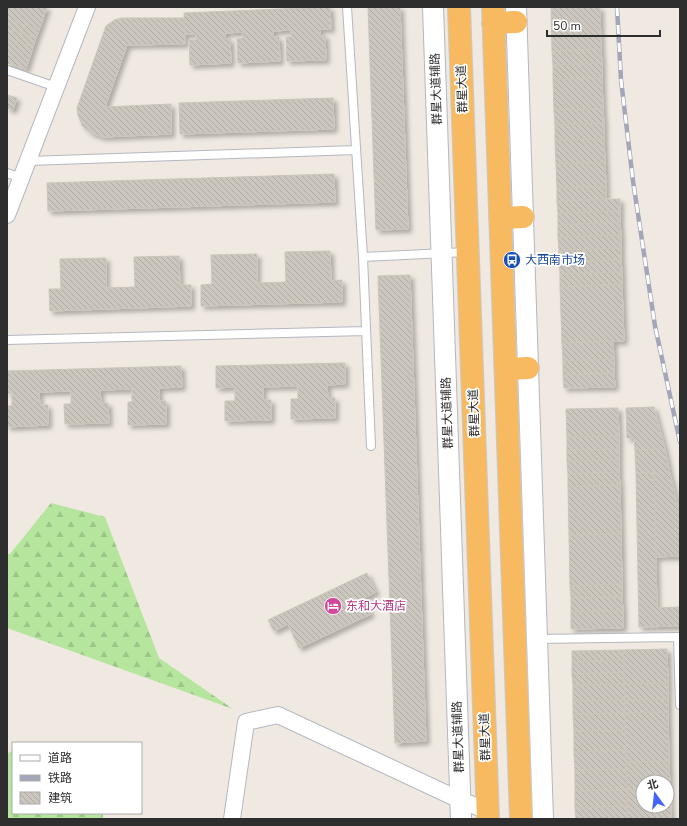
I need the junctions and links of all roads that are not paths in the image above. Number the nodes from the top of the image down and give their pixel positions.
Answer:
1 (87, 7) edge
2 (347, 7) edge
3 (433, 7) edge
4 (459, 7) edge
5 (493, 15) edge
6 (516, 15) edge
7 (7, 70) edge
8 (56, 87) junction
9 (356, 150) junction
10 (28, 161) junction
11 (14, 175) edge
12 (7, 215) edge
13 (523, 217) junction
14 (500, 218) junction
15 (468, 252) junction
16 (442, 254) junction
17 (362, 257) junction
18 (366, 331) junction
19 (7, 340) edge
20 (528, 368) junction
21 (506, 369) junction
22 (371, 446) dead end
23 (526, 639) junction
24 (680, 705) edge
25 (461, 809) edge
26 (488, 815) edge
27 (232, 819) edge
28 (522, 819) edge
29 (543, 819) edge

1 - 8 street
2 - 9 lane
3 - 16 street, 群星大道辅路
4 - 15 highway, 群星大道
5 - 6 highway
5 - 14 highway
6 - 13 street
7 - 8 lane
8 - 10 street
9 - 10 lane
9 - 17 lane
10 - 11 street
11 - 12 street
13 - 14 highway
13 - 20 street
14 - 21 highway
15 - 16 lane
15 - 26 highway, 群星大道
16 - 17 lane
16 - 25 street, 群星大道辅路
17 - 18 lane
18 - 19 lane
18 - 22 lane
20 - 21 highway
20 - 23 street
21 - 23 highway
23 - 24 lane
23 - 28 highway
23 - 29 street
25 - 26 street
25 - 27 street

